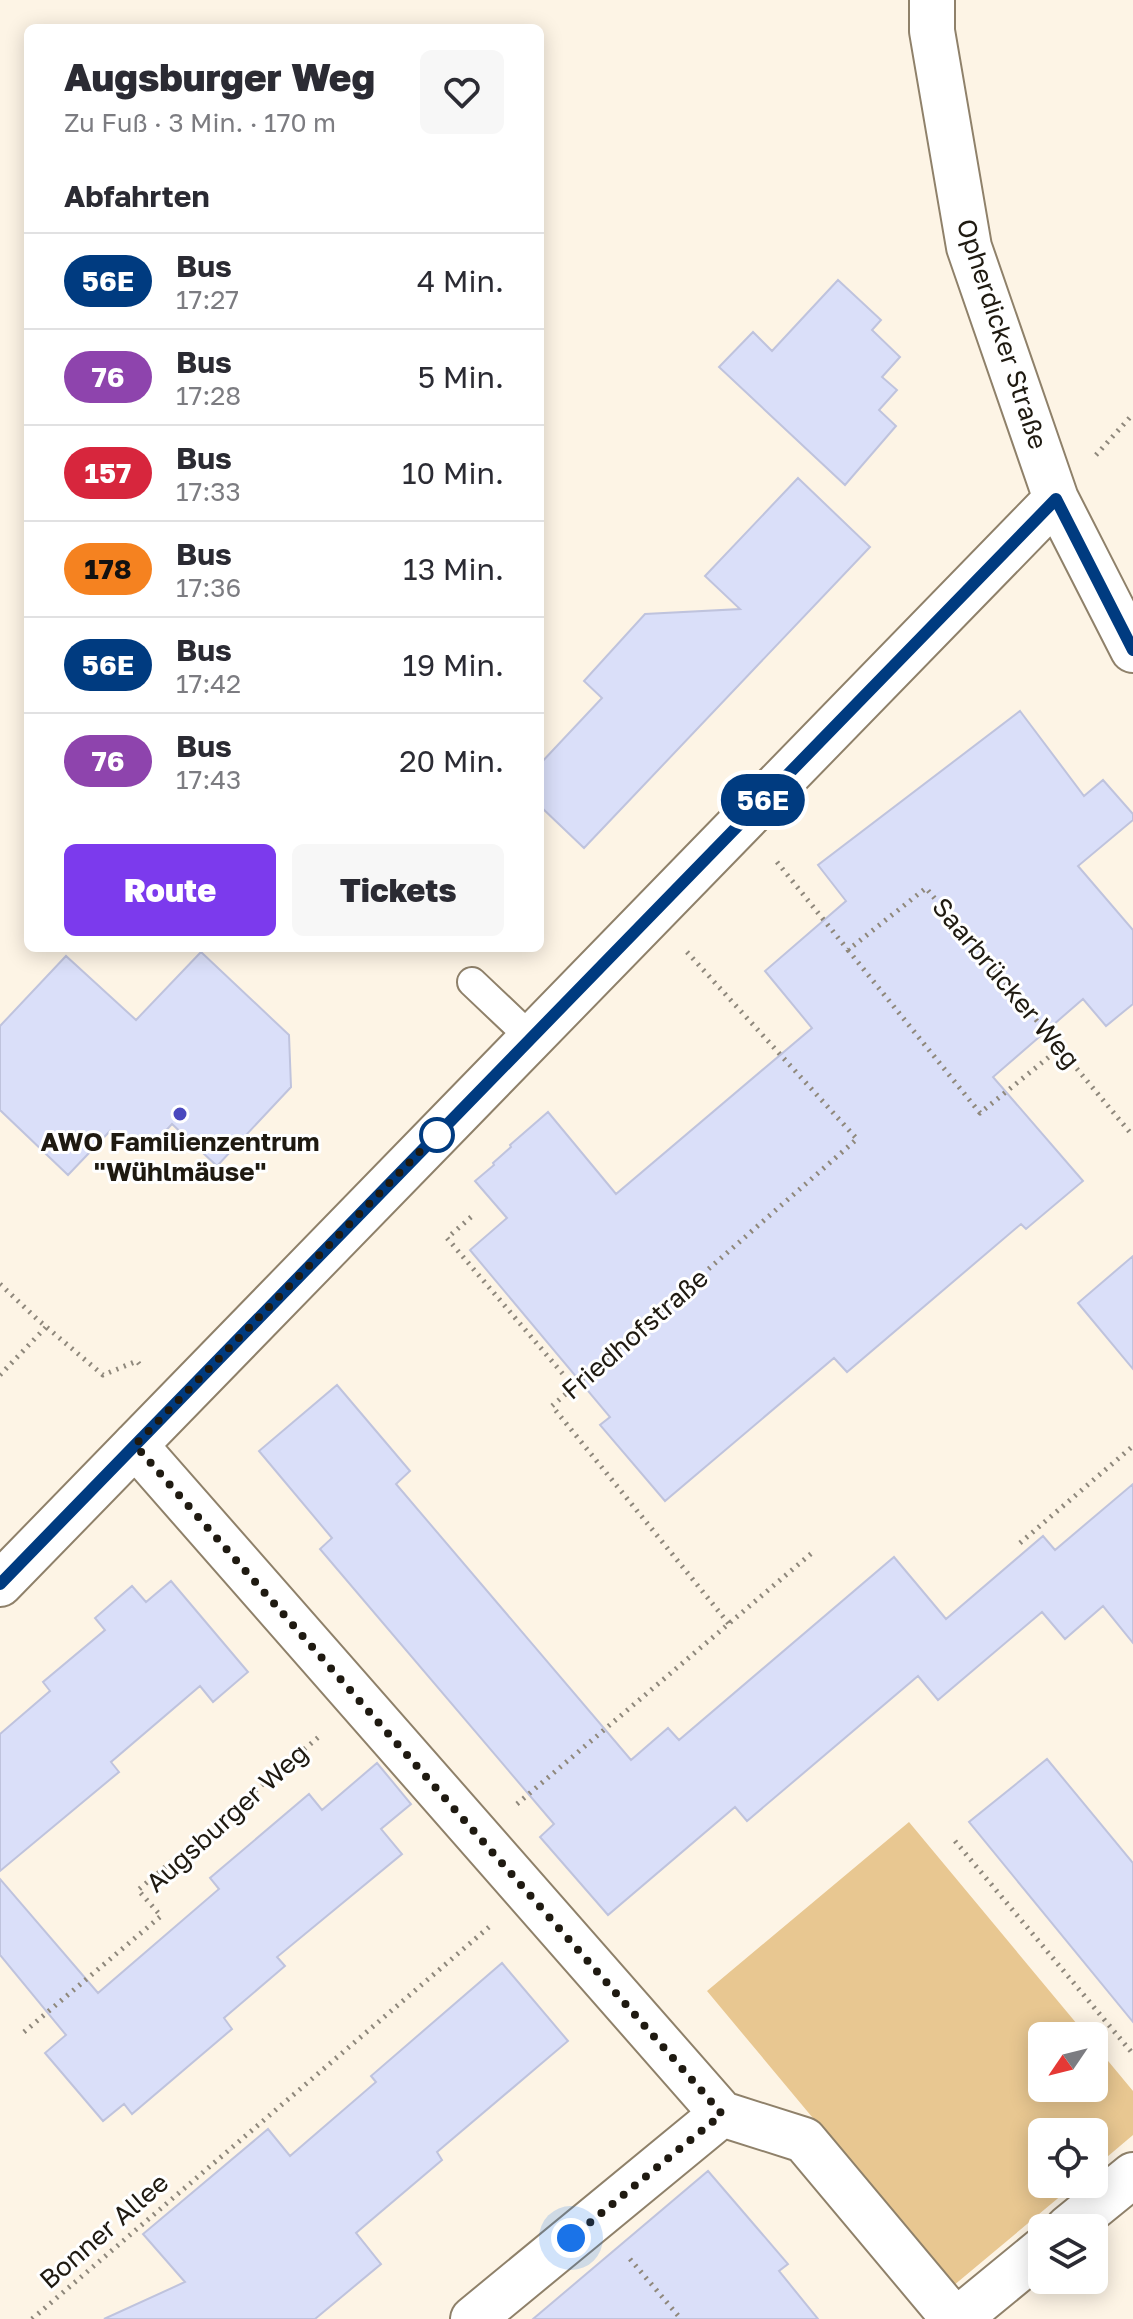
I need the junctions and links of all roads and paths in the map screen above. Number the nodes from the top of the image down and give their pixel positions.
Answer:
1 (932, 0) edge
2 (1056, 499) junction
3 (1133, 650) edge
4 (743, 821) junction
5 (652, 914) junction
6 (848, 950) junction
7 (472, 982) dead end
8 (531, 1038) junction
9 (1060, 1048) junction
10 (1133, 1136) edge
11 (471, 1217) dead end
12 (0, 1284) edge
13 (47, 1326) junction
14 (0, 1375) edge
15 (574, 1387) junction
16 (179, 1401) junction
17 (135, 1445) junction
18 (1133, 1446) edge
19 (1020, 1543) dead end
20 (813, 1552) dead end
21 (0, 1584) edge
22 (729, 1624) junction
23 (362, 1701) junction
24 (480, 1836) junction
25 (955, 1841) dead end
26 (529, 1893) junction
27 (24, 2032) dead end
28 (1133, 2054) edge
29 (722, 2114) junction
30 (1133, 2175) edge
31 (1085, 2214) edge
32 (596, 2218) junction
33 (1028, 2261) edge
34 (32, 2319) edge
35 (473, 2319) edge
36 (681, 2319) edge
37 (956, 2319) edge

1 - 2 street, Opherdicker Straße
2 - 3 street, Opherdicker Straße
2 - 4 street
4 - 5 street
4 - 6 path
5 - 8 street
5 - 15 path, Friedhofstraße
6 - 9 path, Saarbrücker Weg
6 - 9 path
7 - 8 lane
8 - 16 street
9 - 10 path, Saarbrücker Weg
11 - 15 path
12 - 13 path
13 - 14 path
13 - 16 path
15 - 22 path, Friedhofstraße
16 - 17 street
17 - 21 street
17 - 23 street
18 - 19 path
20 - 22 path
22 - 24 path
23 - 24 street
23 - 27 path, Augsburger Weg
24 - 26 street
25 - 28 path
26 - 29 street
26 - 34 path, Bonner Allee
29 - 32 street
29 - 37 street
30 - 31 street
32 - 35 street
32 - 36 path
33 - 37 street

